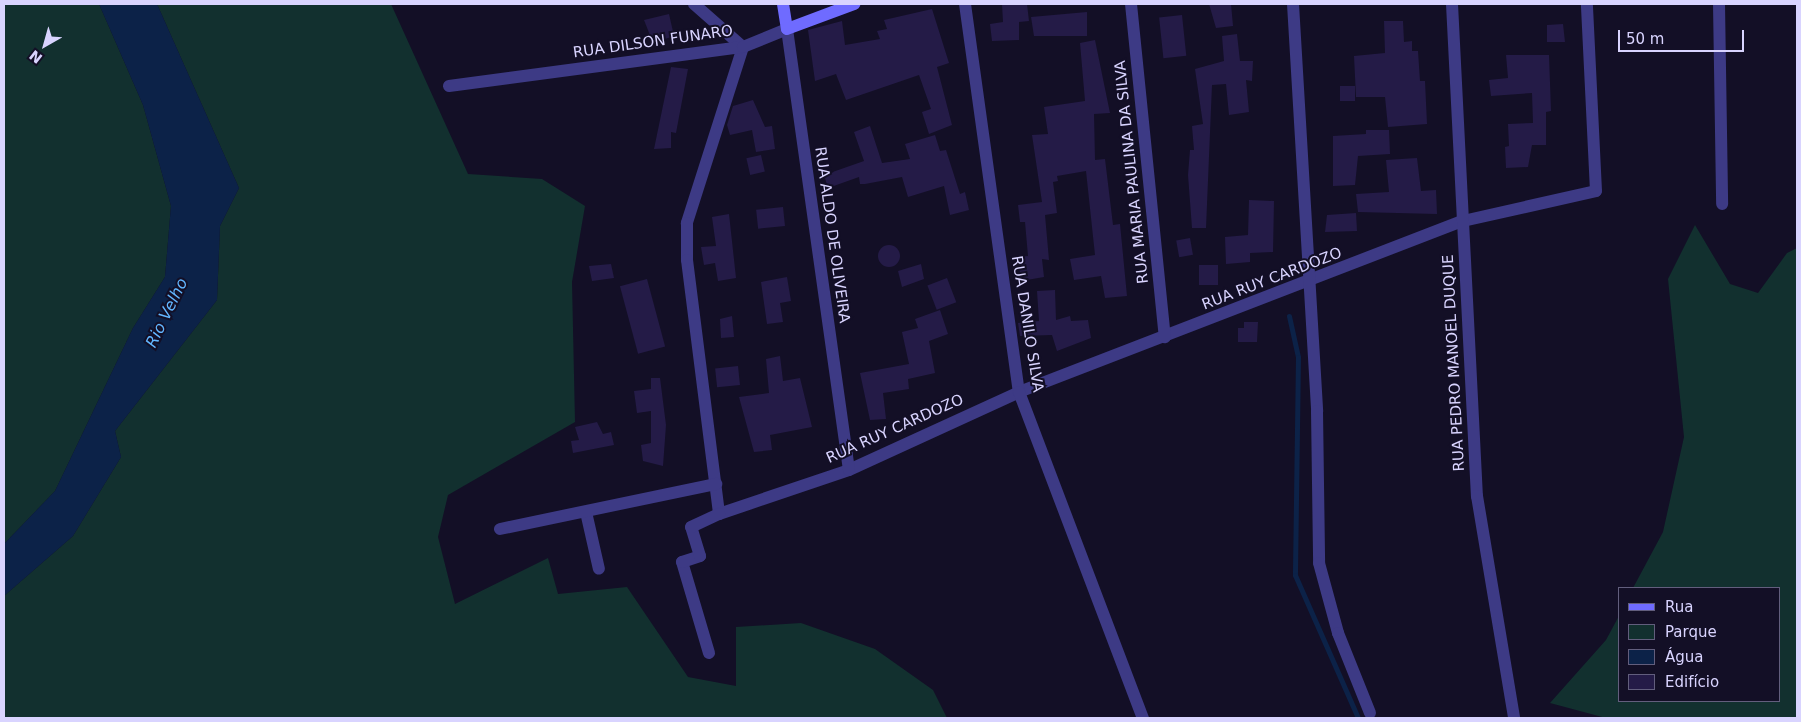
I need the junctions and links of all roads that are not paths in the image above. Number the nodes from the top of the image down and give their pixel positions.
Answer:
1 (694, 4) edge
2 (784, 4) edge
3 (854, 4) edge
4 (966, 4) edge
5 (1131, 4) edge
6 (1293, 4) edge
7 (1452, 4) edge
8 (1587, 4) edge
9 (1719, 4) edge
10 (787, 29) junction
11 (743, 47) junction
12 (449, 86) dead end
13 (1722, 204) dead end
14 (1463, 221) junction
15 (1306, 284) junction
16 (1165, 337) junction
17 (1019, 392) junction
18 (849, 470) junction
19 (716, 484) junction
20 (586, 512) junction
21 (719, 514) junction
22 (500, 528) dead end
23 (598, 569) dead end
24 (709, 652) dead end
25 (1370, 713) dead end
26 (1143, 718) edge
27 (1514, 718) edge

1 - 11 street
2 - 10 street, RUA ALDO DE OLIVEIRA
3 - 10 street, RUA DILSON FUNARO
4 - 17 street, RUA DANILO SILVA
5 - 16 street, RUA MARIA PAULINA DA SILVA
6 - 15 street
7 - 14 street, RUA PEDRO MANOEL DUQUE
8 - 14 street, RUA RUY CARDOZO
9 - 13 street
10 - 11 street, RUA DILSON FUNARO
10 - 18 street, RUA ALDO DE OLIVEIRA
11 - 12 street, RUA DILSON FUNARO
11 - 19 street
14 - 15 street, RUA RUY CARDOZO
14 - 27 street, RUA PEDRO MANOEL DUQUE
15 - 16 street, RUA RUY CARDOZO
15 - 25 street
16 - 17 street, RUA RUY CARDOZO
17 - 18 street, RUA RUY CARDOZO
17 - 26 street, RUA DANILO SILVA
18 - 21 street, RUA RUY CARDOZO
19 - 20 street
19 - 21 street
20 - 22 street
20 - 23 street
21 - 24 street, RUA RUY CARDOZO

